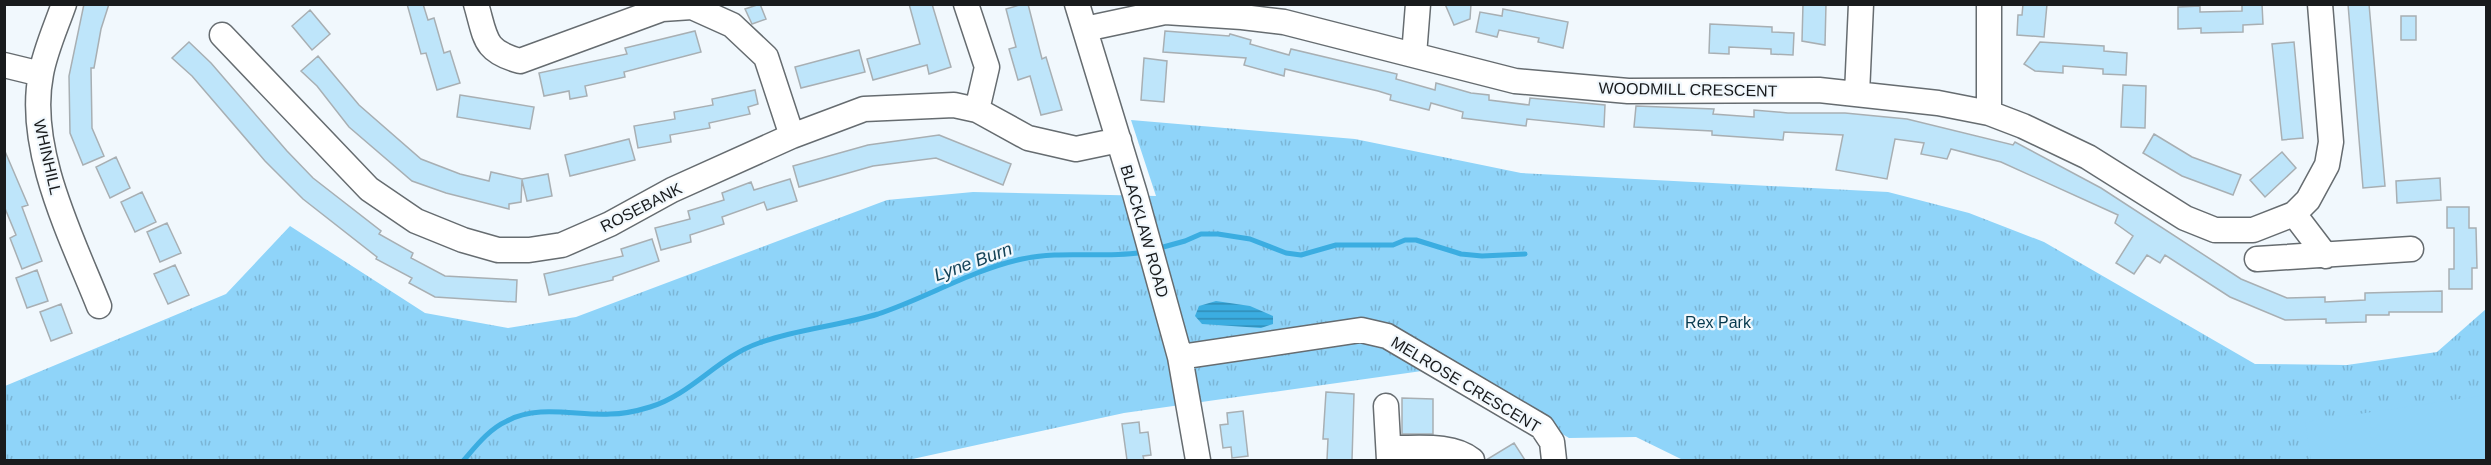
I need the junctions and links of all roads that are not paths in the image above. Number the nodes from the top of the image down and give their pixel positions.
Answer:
1 (64, 4) edge
2 (476, 4) edge
3 (966, 4) edge
4 (1077, 4) edge
5 (1418, 4) edge
6 (1861, 4) edge
7 (1989, 4) edge
8 (2320, 4) edge
9 (1285, 13) edge
10 (1084, 29) junction
11 (222, 35) dead end
12 (1414, 55) junction
13 (4, 65) edge
14 (40, 74) junction
15 (1857, 94) junction
16 (977, 110) junction
17 (1989, 113) junction
18 (792, 136) junction
19 (1119, 140) junction
20 (2294, 214) junction
21 (2411, 249) dead end
22 (2326, 256) junction
23 (2257, 259) dead end
24 (99, 306) dead end
25 (1180, 357) junction
26 (1386, 406) dead end
27 (1389, 454) edge
28 (1198, 460) edge
29 (1472, 460) edge
30 (1554, 460) edge

1 - 14 street, WHINHILL
2 - 18 street
3 - 16 street
4 - 10 street, BLACKLAW ROAD
5 - 12 street
6 - 15 street
7 - 17 street
8 - 20 street
9 - 10 street, WOODMILL CRESCENT
9 - 12 street, WOODMILL CRESCENT
10 - 19 street, BLACKLAW ROAD
11 - 18 street, ROSEBANK
12 - 15 street, WOODMILL CRESCENT
13 - 14 street
14 - 24 street, WHINHILL
15 - 17 street, WOODMILL CRESCENT
16 - 18 street, ROSEBANK
16 - 19 street, ROSEBANK
17 - 20 street, WOODMILL CRESCENT
19 - 25 street, BLACKLAW ROAD
20 - 22 street
21 - 22 street
22 - 23 street
25 - 28 street, BLACKLAW ROAD
25 - 30 street, MELROSE CRESCENT
26 - 27 street
27 - 29 street

